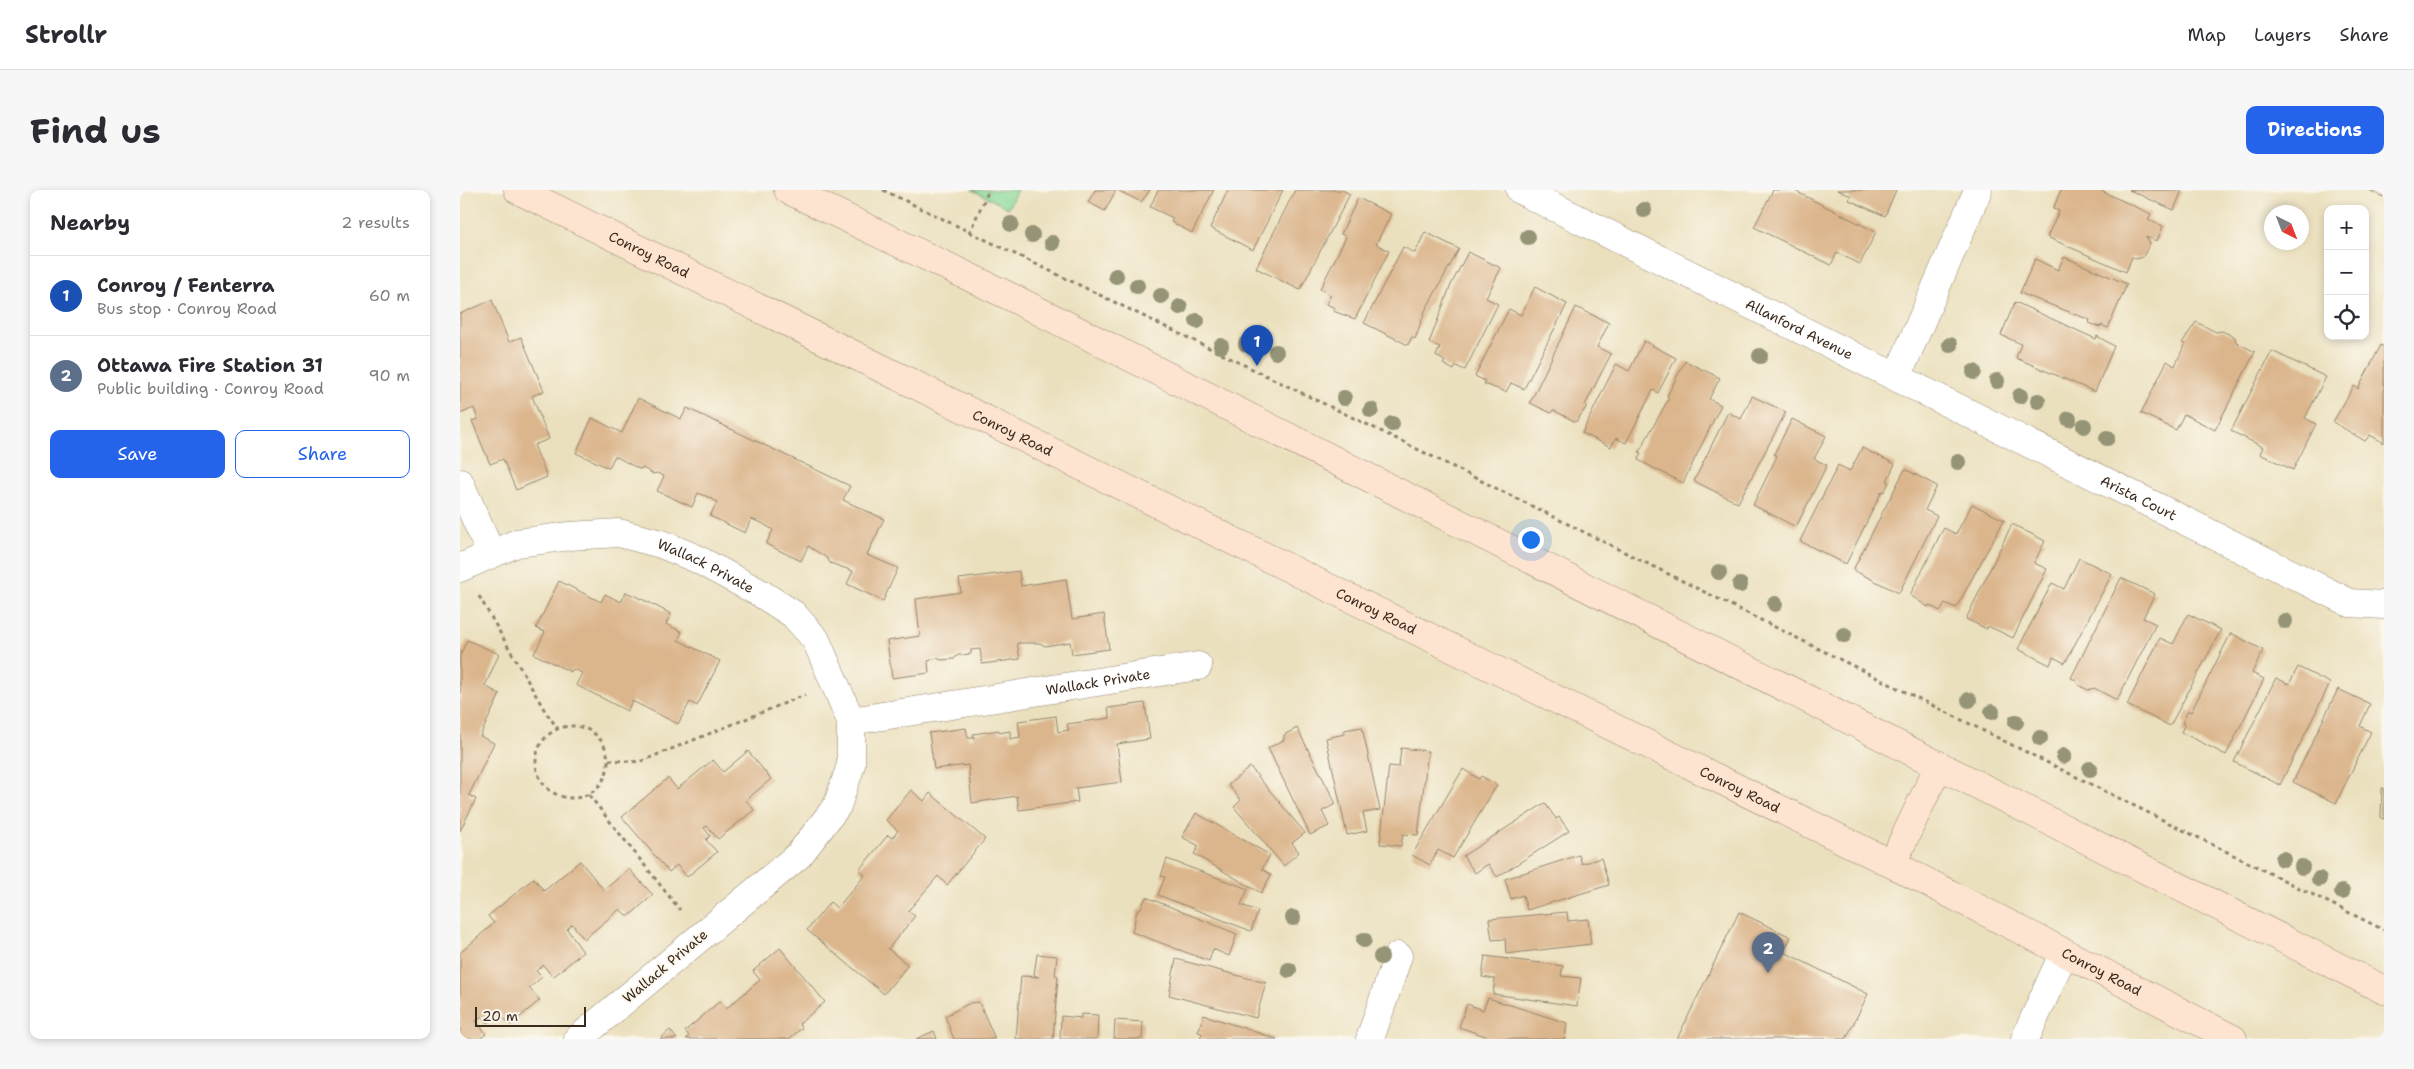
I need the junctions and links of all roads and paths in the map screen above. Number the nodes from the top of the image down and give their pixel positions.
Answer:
1 (518, 190) edge
2 (788, 190) edge
3 (883, 190) edge
4 (989, 190) edge
5 (1520, 190) edge
6 (1978, 190) edge
7 (969, 233) junction
8 (1897, 377) junction
9 (460, 483) edge
10 (491, 554) junction
11 (461, 567) edge
12 (2384, 605) edge
13 (1198, 666) dead end
14 (836, 682) junction
15 (851, 721) junction
16 (558, 729) junction
17 (609, 760) junction
18 (1939, 765) junction
19 (589, 795) junction
20 (1892, 864) junction
21 (2384, 930) edge
22 (701, 936) junction
23 (2064, 952) junction
24 (1398, 956) dead end
25 (2384, 990) edge
26 (578, 1039) edge
27 (1370, 1039) edge
28 (2025, 1039) edge
29 (2233, 1039) edge

1 - 20 main road, Conroy Road
2 - 18 main road
3 - 7 path
4 - 7 path
5 - 8 street, Allanford Avenue
6 - 8 street
7 - 21 path
8 - 12 street, Arista Court
9 - 10 street
10 - 11 street, Wallack Private
10 - 14 street, Wallack Private
11 - 16 path
13 - 15 street, Wallack Private
14 - 15 street, Wallack Private
14 - 17 path
15 - 22 street, Wallack Private
16 - 17 path
16 - 19 path
17 - 19 path
18 - 20 main road
18 - 25 main road
19 - 22 path
20 - 23 main road, Conroy Road
22 - 26 street, Wallack Private
23 - 28 street
23 - 29 main road, Conroy Road
24 - 27 street

